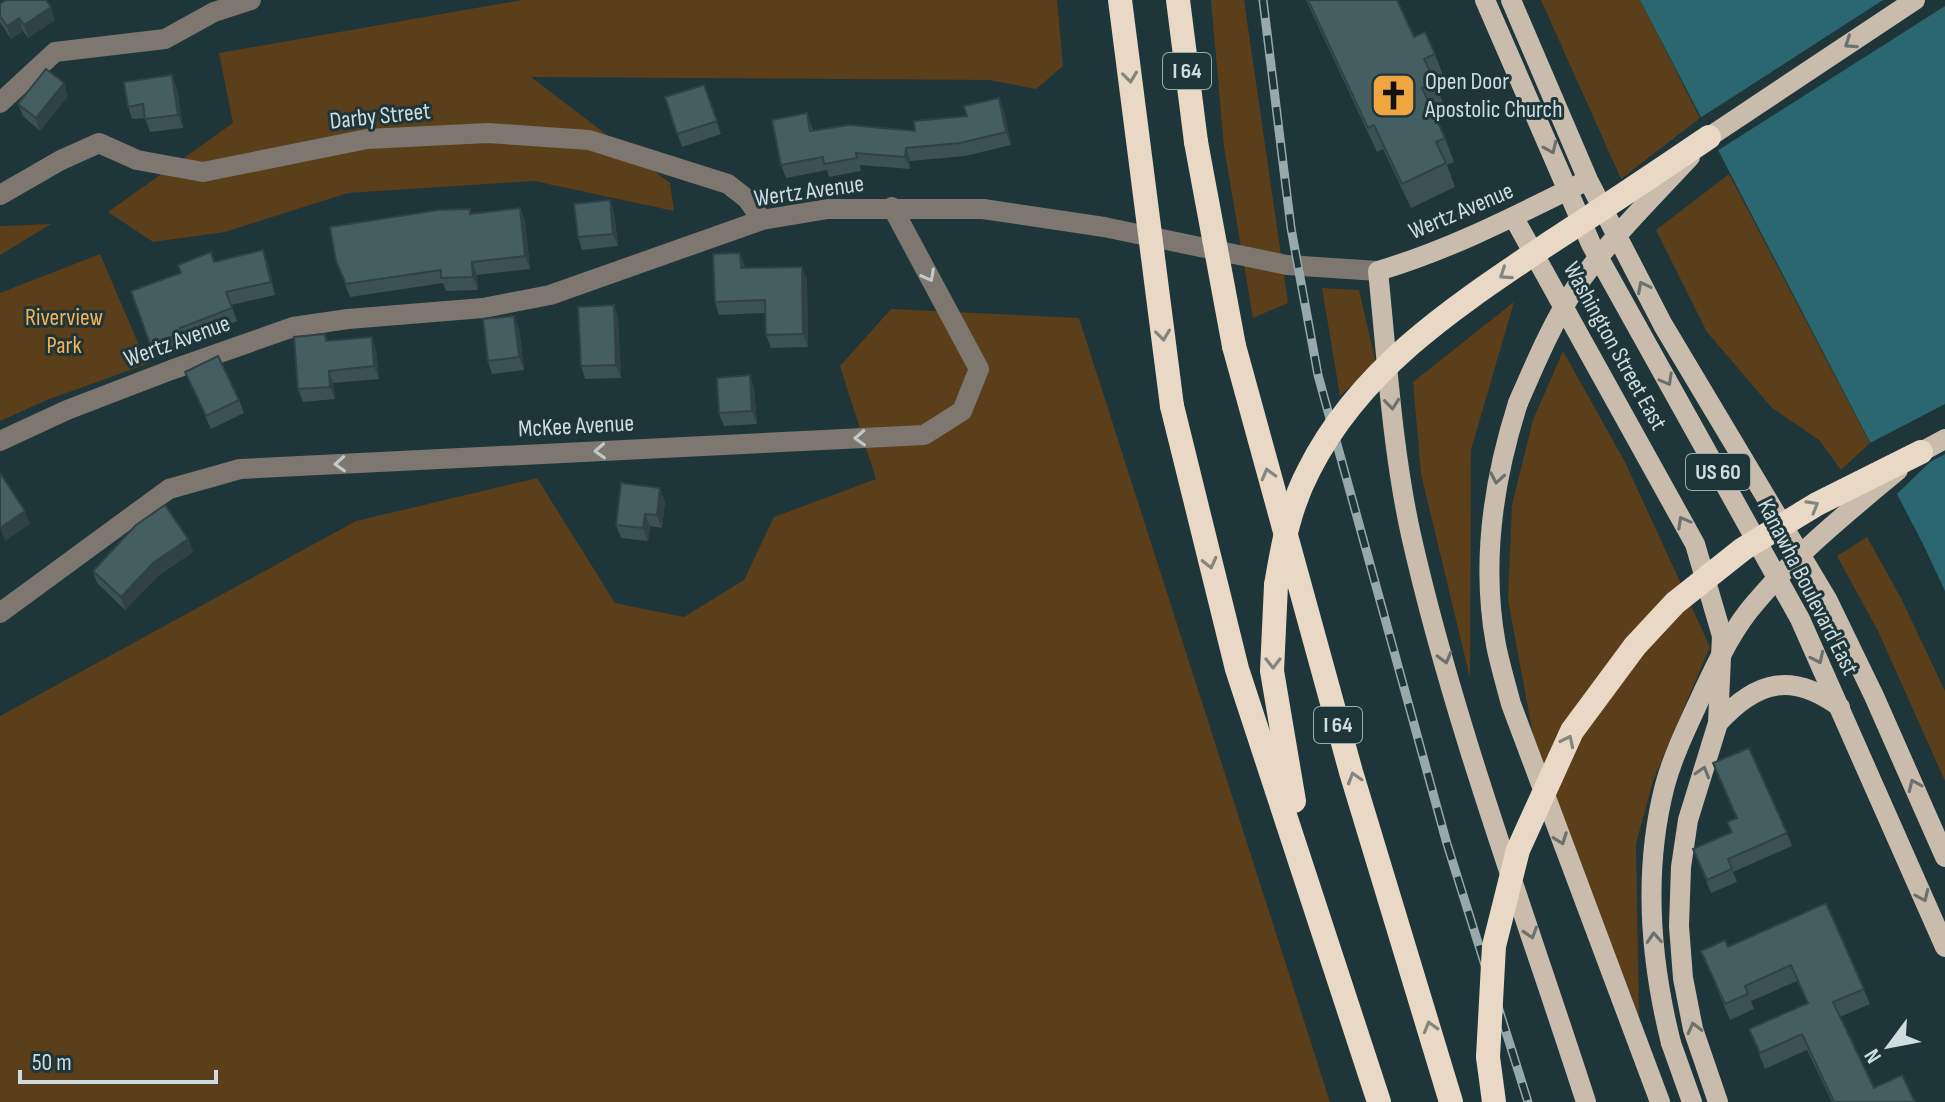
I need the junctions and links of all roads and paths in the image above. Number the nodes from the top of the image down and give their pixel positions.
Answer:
1 (251, 0) edge
2 (1120, 0) edge
3 (1178, 0) edge
4 (1485, 0) edge
5 (1511, 0) edge
6 (1915, 0) edge
7 (0, 103) edge
8 (1709, 137) junction
9 (1588, 180) junction
10 (1569, 190) junction
11 (0, 195) edge
12 (892, 207) junction
13 (1514, 218) junction
14 (762, 220) junction
15 (1378, 271) junction
16 (1945, 439) edge
17 (0, 441) edge
18 (1921, 452) junction
19 (0, 613) edge
20 (1840, 707) junction
21 (1718, 723) junction
22 (1945, 857) edge
23 (1320, 922) junction
24 (1945, 947) edge
25 (1379, 1102) edge
26 (1451, 1102) edge
27 (1494, 1102) edge
28 (1586, 1102) edge
29 (1660, 1102) edge
30 (1692, 1102) edge
31 (1718, 1102) edge

1 - 7 street
2 -> 23 highway, I 64, bridge
26 -> 3 highway, I 64, bridge
4 -> 10 main road, Kanawha Boulevard East / US 60
5 - 9 main road, Kanawha Boulevard East / US 60
6 -> 8 main road
8 -> 23 highway, bridge
8 -> 29 main road, bridge
9 - 10 main road, Wertz Avenue
22 -> 9 main road, Kanawha Boulevard East / US 60
10 - 13 main road, Wertz Avenue
10 -> 20 main road, Kanawha Boulevard East / US 60
11 - 14 street, Darby Street
12 - 14 street, Wertz Avenue
12 - 15 street, Wertz Avenue
12 -> 19 street, McKee Avenue
13 - 15 main road, Wertz Avenue
21 -> 13 main road, Washington Street East
14 - 17 street, Wertz Avenue
15 -> 28 main road
16 - 18 main road
27 -> 18 highway, bridge
30 -> 18 main road, bridge
20 - 21 main road
20 -> 24 main road, Kanawha Boulevard East / US 60
31 -> 21 main road, Washington Street East
23 - 25 highway, I 64

